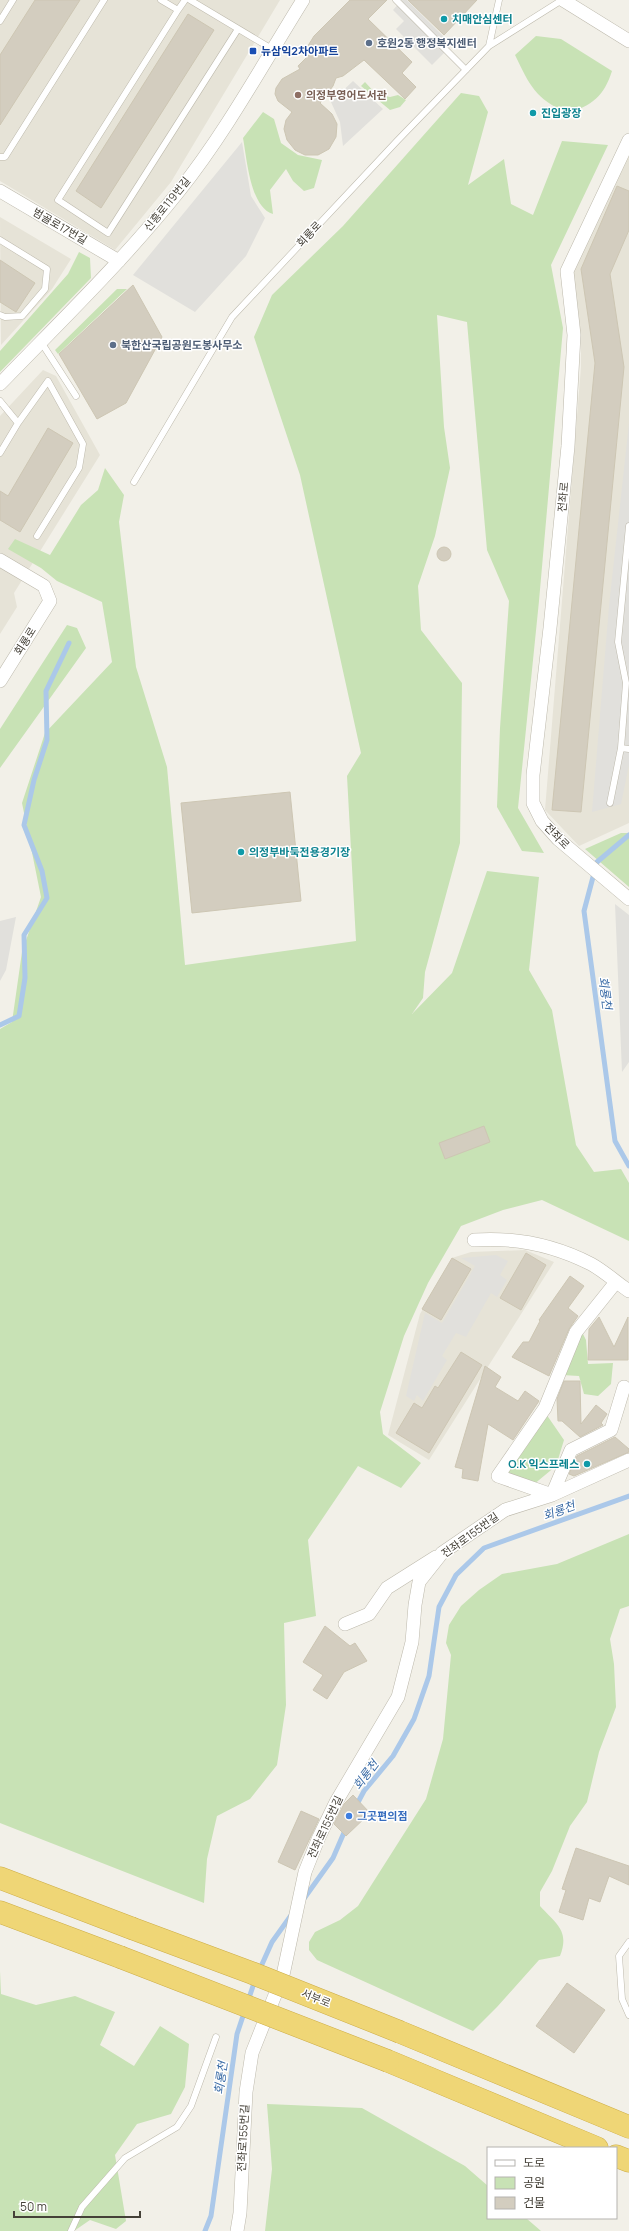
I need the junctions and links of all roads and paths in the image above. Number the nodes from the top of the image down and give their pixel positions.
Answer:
1 (13, 0) edge
2 (104, 0) edge
3 (161, 0) edge
4 (185, 0) edge
5 (190, 0) edge
6 (303, 0) edge
7 (396, 0) edge
8 (563, 0) edge
9 (499, 1) edge
10 (178, 10) junction
11 (0, 21) edge
12 (238, 29) junction
13 (629, 41) edge
14 (489, 46) junction
15 (272, 49) junction
16 (466, 70) junction
17 (629, 140) edge
18 (0, 157) edge
19 (0, 191) edge
20 (0, 240) edge
21 (119, 261) junction
22 (0, 315) edge
23 (41, 342) junction
24 (0, 384) edge
25 (76, 396) dead end
26 (0, 401) edge
27 (18, 423) junction
28 (0, 453) edge
29 (134, 482) dead end
30 (629, 526) edge
31 (629, 531) edge
32 (38, 536) dead end
33 (0, 560) edge
34 (627, 576) edge
35 (0, 681) edge
36 (621, 748) junction
37 (629, 749) edge
38 (610, 803) dead end
39 (629, 900) edge
40 (474, 1240) dead end
41 (616, 1282) junction
42 (629, 1291) edge
43 (624, 1387) dead end
44 (629, 1460) edge
45 (552, 1494) junction
46 (442, 1553) junction
47 (345, 1624) dead end
48 (0, 1878) edge
49 (0, 1912) edge
50 (629, 1942) edge
51 (629, 2015) edge
52 (216, 2037) dead end
53 (629, 2127) edge
54 (595, 2147) edge
55 (617, 2156) edge
56 (629, 2161) edge
57 (71, 2231) edge
58 (237, 2231) edge

1 - 11 lane
2 - 18 lane
3 - 10 lane
4 - 10 lane
5 - 12 lane
6 - 15 street, 신흥로119번길
7 - 16 lane
8 - 13 street
8 - 14 lane
9 - 14 lane, 회룡로
10 - 12 lane
12 - 15 lane
14 - 16 lane, 회룡로
15 - 21 street, 신흥로119번길
16 - 29 lane, 회룡로
17 - 39 street, 전좌로
19 - 21 street, 범골로17번길
20 - 22 lane
21 - 23 street, 신흥로119번길
23 - 24 street, 신흥로119번길
23 - 25 lane
26 - 27 lane
27 - 28 lane
27 - 32 lane
30 - 31 lane
31 - 34 lane
33 - 35 street, 회룡로
34 - 36 lane
36 - 37 lane
36 - 38 lane
40 - 41 street
41 - 42 street
41 - 45 street
43 - 45 street
44 - 45 street, 전좌로155번길
45 - 46 street, 전좌로155번길
46 - 47 street
46 - 58 street, 전좌로155번길
48 - 53 highway, 서부로, bridge
49 - 54 highway, bridge
50 - 51 lane
52 - 57 lane
55 - 56 highway

